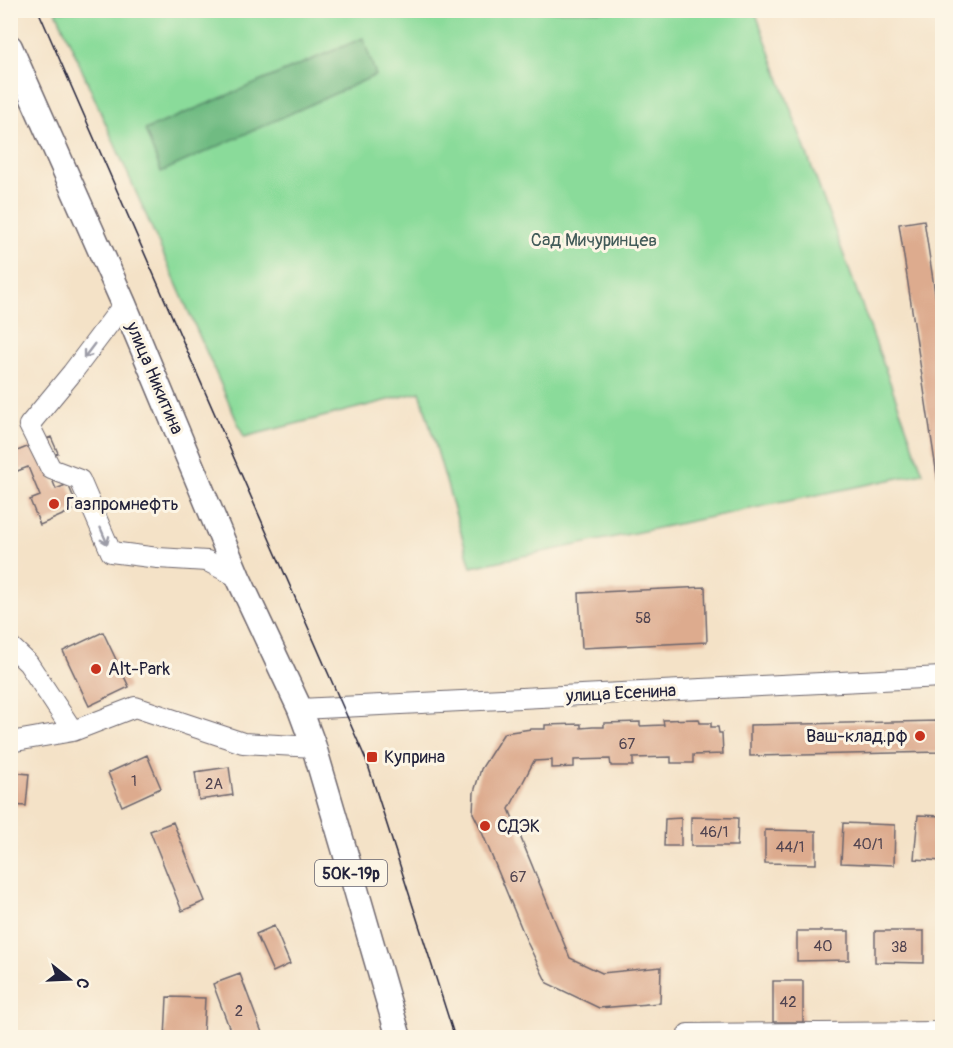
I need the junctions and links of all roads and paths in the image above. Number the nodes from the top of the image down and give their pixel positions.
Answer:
1 (10, 47) edge
2 (124, 304) junction
3 (238, 577) junction
4 (10, 646) edge
5 (942, 677) edge
6 (300, 709) junction
7 (73, 731) junction
8 (10, 742) edge
9 (314, 747) junction
10 (942, 1032) edge
11 (688, 1034) dead end
12 (399, 1038) edge

1 - 2 main road, улица Никитина
2 - 3 main road, улица Никитина
2 -> 3 street
3 - 6 main road, улица Никитина
4 - 7 street
5 - 6 street, улица Есенина
6 - 9 main road, 50К-19р
7 - 8 street
7 - 9 street
9 - 12 main road, 50К-19р
10 - 11 street

